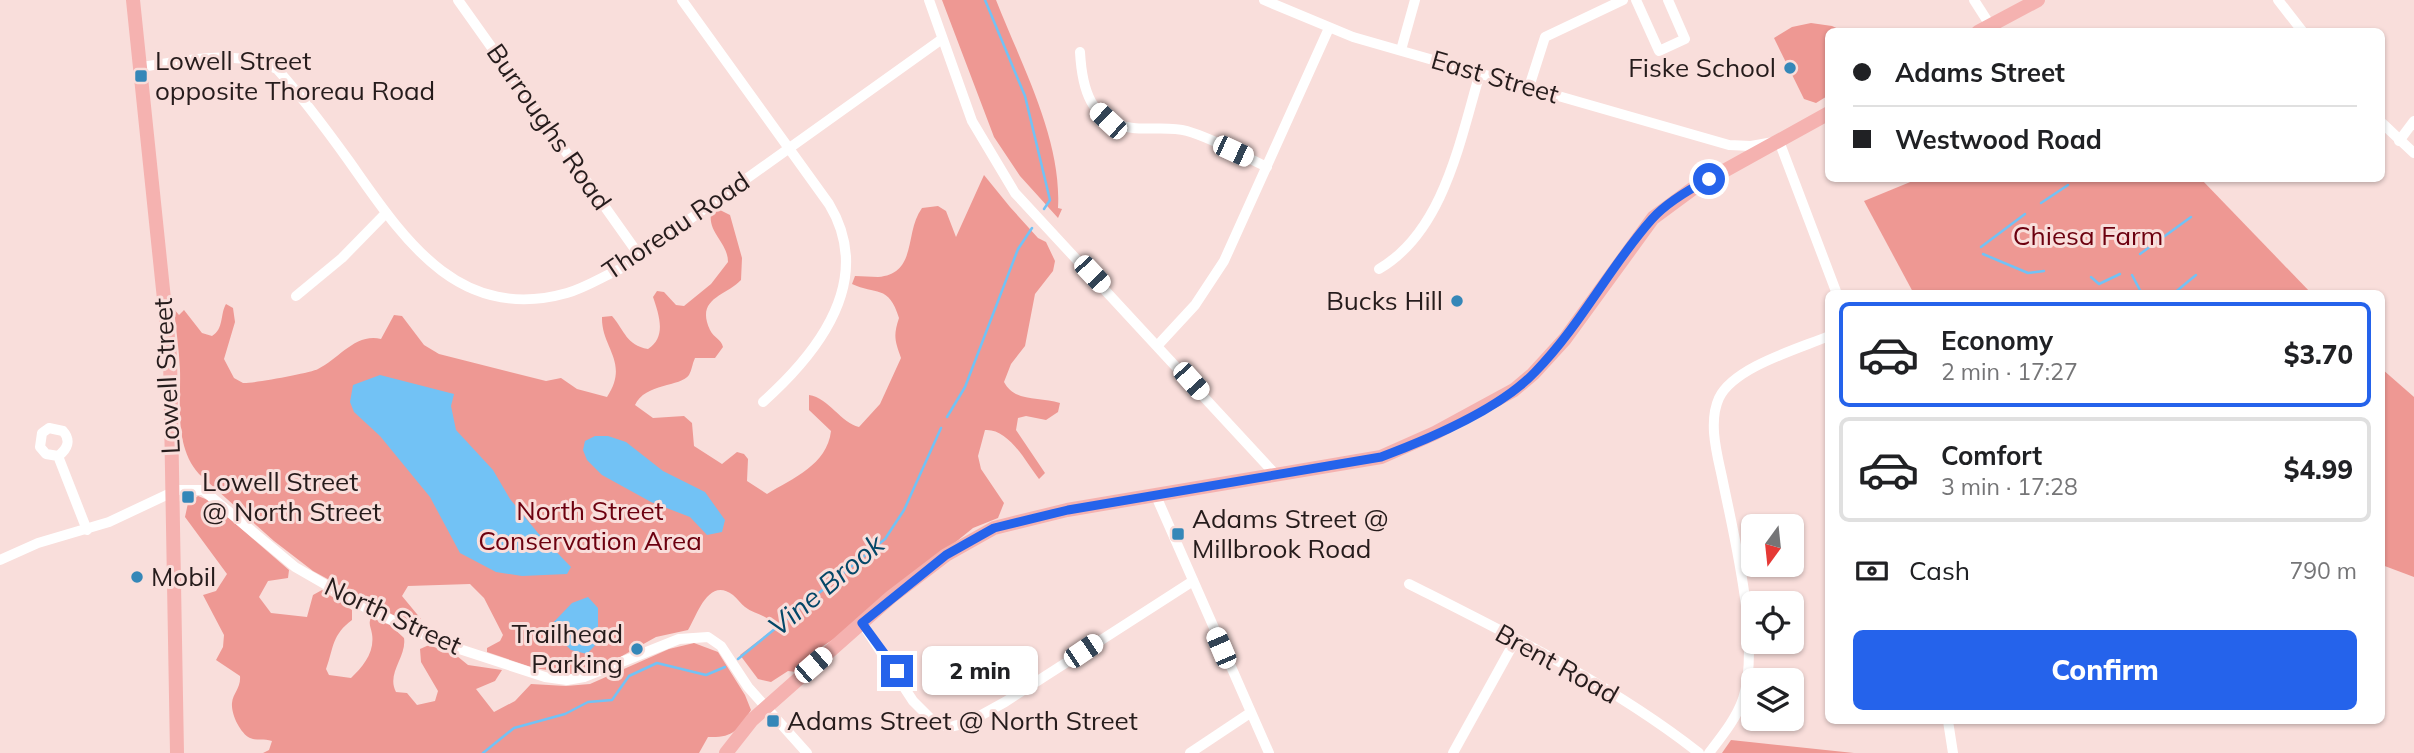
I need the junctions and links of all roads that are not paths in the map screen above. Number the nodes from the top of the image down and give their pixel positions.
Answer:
1 (133, 0) edge
2 (458, 0) edge
3 (682, 0) edge
4 (929, 0) edge
5 (1264, 0) edge
6 (1415, 0) edge
7 (1623, 0) edge
8 (1636, 0) edge
9 (1668, 0) edge
10 (1974, 0) edge
11 (2038, 0) edge
12 (2278, 0) edge
13 (1984, 28) edge
14 (2300, 28) edge
15 (1329, 29) junction
16 (942, 39) junction
17 (1401, 50) junction
18 (1080, 52) dead end
19 (141, 66) junction
20 (1480, 73) junction
21 (1529, 87) junction
22 (1825, 115) edge
23 (2414, 121) edge
24 (2385, 126) edge
25 (1779, 141) junction
26 (2399, 141) junction
27 (1729, 145) junction
28 (788, 149) junction
29 (2414, 153) edge
30 (1267, 167) junction
31 (1729, 169) junction
32 (386, 213) junction
33 (639, 255) junction
34 (1379, 269) dead end
35 (1835, 290) edge
36 (296, 296) dead end
37 (1825, 338) edge
38 (1158, 345) junction
39 (762, 401) dead end
40 (58, 456) dead end
41 (1276, 475) junction
42 (172, 493) junction
43 (1156, 496) junction
44 (87, 530) junction
45 (0, 560) edge
46 (1193, 581) junction
47 (1409, 584) dead end
48 (862, 623) junction
49 (1516, 639) junction
50 (766, 707) junction
51 (1250, 713) junction
52 (1948, 724) edge
53 (177, 753) edge
54 (726, 753) edge
55 (807, 753) edge
56 (1190, 753) edge
57 (1269, 753) edge
58 (1453, 753) edge
59 (1699, 753) edge
60 (1709, 753) edge
61 (1953, 753) edge

1 - 19 main road, Lowell Street
2 - 33 street, Burroughs Road
3 - 28 street
4 - 16 street
5 - 15 street, East Street
6 - 17 street
7 - 21 street
8 - 9 street
10 - 13 street
11 - 13 main road
12 - 14 street
15 - 17 street, East Street
15 - 30 street
16 - 28 street, Thoreau Road
16 - 38 street
17 - 20 street, East Street
18 - 30 street
19 - 32 street, Thoreau Road
19 - 42 main road, Lowell Street
20 - 21 street, East Street
20 - 34 street
21 - 27 street, East Street
22 - 25 main road
23 - 26 street
24 - 26 street
25 - 27 street, East Street
25 - 31 main road
25 - 35 street
26 - 29 street
27 - 31 street
28 - 33 street, Thoreau Road
28 - 39 street
30 - 38 street
31 - 41 main road
32 - 33 street, Thoreau Road
32 - 36 street
37 - 60 street
38 - 41 street
40 - 44 street
41 - 43 main road
42 - 44 street, North Street
42 - 50 street, North Street
42 - 53 main road, Lowell Street
43 - 46 street
43 - 48 main road
44 - 45 street, North Street
46 - 48 street
46 - 51 street
47 - 49 street, Brent Road
48 - 50 main road
49 - 58 street
49 - 59 street, Brent Road
50 - 54 main road
50 - 55 street, North Street
51 - 56 street
51 - 57 street
52 - 61 street

